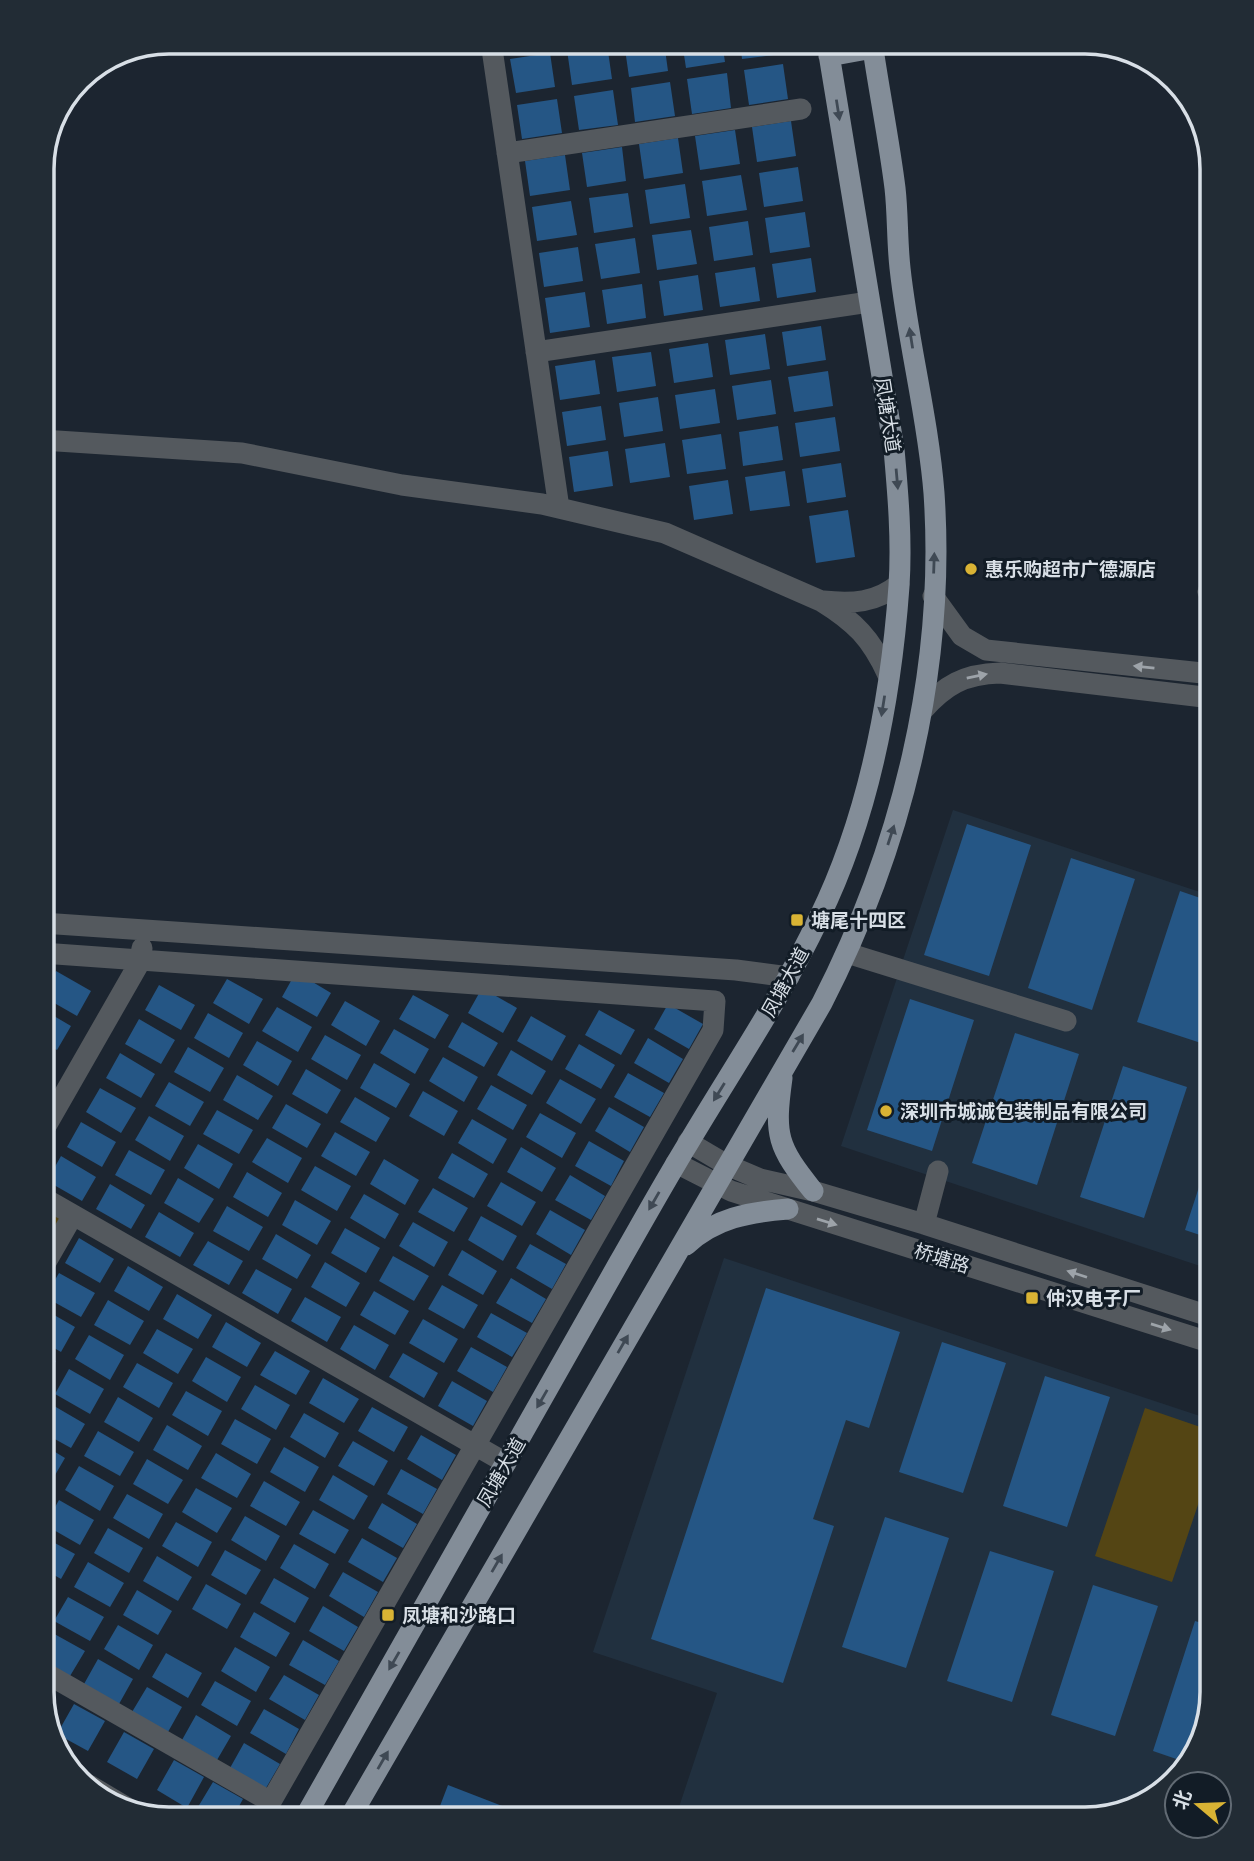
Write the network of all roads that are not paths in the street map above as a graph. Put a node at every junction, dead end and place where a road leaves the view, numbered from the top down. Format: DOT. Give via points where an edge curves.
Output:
graph roads {
  1 [pos="493,54"];
  2 [pos="829,54"];
  3 [pos="874,54"];
  4 [pos="801,109"];
  5 [pos="507,153"];
  6 [pos="869,302"];
  7 [pos="536,352"];
  8 [pos="54,441"];
  9 [pos="559,508"];
  10 [pos="899,584"];
  11 [pos="933,596"];
  12 [pos="821,601"];
  13 [pos="1200,673"];
  14 [pos="888,675"];
  15 [pos="1200,697"];
  16 [pos="922,711"];
  17 [pos="54,924"];
  18 [pos="143,930"];
  19 [pos="848,953"];
  20 [pos="54,954"];
  21 [pos="141,960"];
  22 [pos="789,977"];
  23 [pos="1066,1021"];
  24 [pos="783,1068"];
  25 [pos="54,1112"];
  26 [pos="688,1142"];
  27 [pos="676,1163"];
  28 [pos="727,1165"];
  29 [pos="939,1171"];
  30 [pos="715,1185"];
  31 [pos="813,1191"];
  32 [pos="54,1204"];
  33 [pos="788,1209"];
  34 [pos="73,1215"];
  35 [pos="924,1224"];
  36 [pos="54,1248"];
  37 [pos="674,1255"];
  38 [pos="1200,1313"];
  39 [pos="1200,1339"];
  40 [pos="475,1445"];
  41 [pos="506,1463"];
  42 [pos="54,1678"];
  43 [pos="261,1807"];
  44 [pos="268,1807"];
  45 [pos="311,1807"];
  46 [pos="356,1807"];
  1 -- 5 [label="street"];
  2 -- 6 [label="main road, 凤塘大道, one-way"];
  11 -- 3 [label="main road, 凤塘大道, one-way" via="930,455 900,268 895,189"];
  4 -- 5 [label="street"];
  5 -- 7 [label="street"];
  6 -- 7 [label="street"];
  6 -- 10 [label="main road, 凤塘大道, one-way" via="894,449"];
  7 -- 9 [label="street"];
  8 -- 9 [label="street" via="242,453 402,485"];
  9 -- 12 [label="street" via="665,533"];
  10 -- 12 [label="street" via="881,597 865,601"];
  10 -- 14 [label="main road, 凤塘大道"];
  13 -- 11 [label="street, one-way" via="986,650 962,636"];
  11 -- 16 [label="main road, 凤塘大道"];
  12 -- 14 [label="street" via="870,640"];
  14 -- 22 [label="main road, 凤塘大道, one-way" via="873,758 843,863"];
  16 -- 15 [label="street, one-way" via="938,692 984,673"];
  19 -- 16 [label="main road, 凤塘大道, one-way" via="896,819"];
  17 -- 18 [label="street"];
  18 -- 21 [label="street"];
  18 -- 22 [label="street"];
  19 -- 23 [label="street"];
  24 -- 19 [label="main road, 凤塘大道, one-way"];
  20 -- 21 [label="street"];
  21 -- 25 [label="street"];
  21 -- 40 [label="street" via="715,1001 713,1030"];
  22 -- 26 [label="main road, 凤塘大道, one-way"];
  24 -- 28 [label="main road, 凤塘大道"];
  24 -- 31 [label="main road" via="778,1105 782,1146"];
  26 -- 27 [label="main road, 凤塘大道"];
  26 -- 28 [label="street, 桥塘路"];
  27 -- 30 [label="street, 桥塘路"];
  27 -- 41 [label="main road, 凤塘大道, one-way"];
  28 -- 30 [label="main road, 凤塘大道"];
  28 -- 31 [label="street, 桥塘路" via="760,1179"];
  29 -- 35 [label="street"];
  30 -- 33 [label="street, 桥塘路"];
  30 -- 37 [label="main road, 凤塘大道"];
  31 -- 35 [label="street, 桥塘路"];
  32 -- 34 [label="street"];
  33 -- 37 [label="main road" via="723,1220 701,1231"];
  33 -- 39 [label="street, 桥塘路, one-way"];
  34 -- 36 [label="street"];
  34 -- 40 [label="street"];
  38 -- 35 [label="street, 桥塘路, one-way"];
  46 -- 37 [label="main road, 凤塘大道, one-way"];
  40 -- 41 [label="street"];
  40 -- 44 [label="street"];
  41 -- 45 [label="main road, 凤塘大道, one-way"];
  42 -- 43 [label="street"];
}
